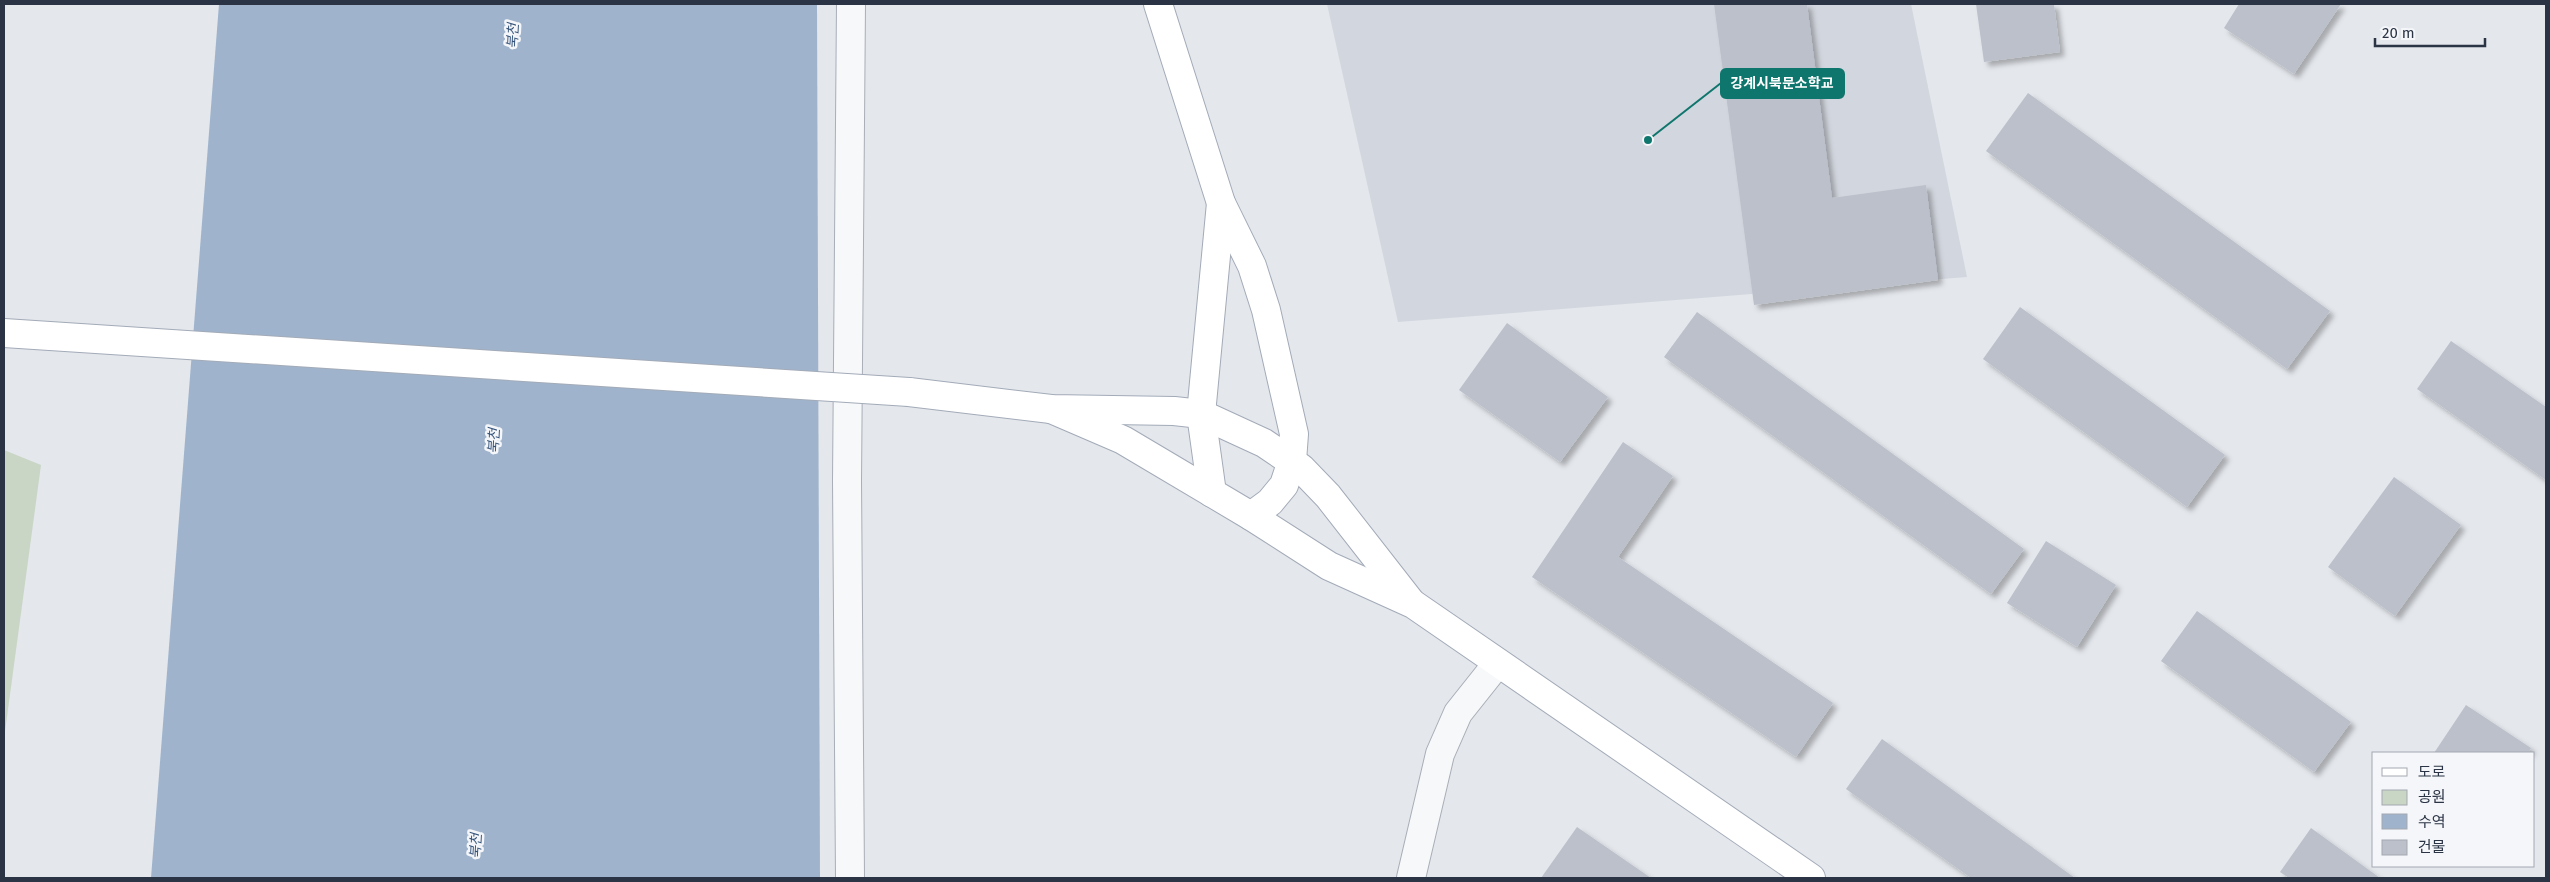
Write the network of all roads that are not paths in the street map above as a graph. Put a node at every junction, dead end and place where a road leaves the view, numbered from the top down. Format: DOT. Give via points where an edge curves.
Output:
graph roads {
  1 [pos="851,4"];
  2 [pos="1158,4"];
  3 [pos="1221,203"];
  4 [pos="4,333"];
  5 [pos="1051,409"];
  6 [pos="1201,414"];
  7 [pos="1292,462"];
  8 [pos="1212,493"];
  9 [pos="1251,516"];
  10 [pos="1413,604"];
  11 [pos="1497,664"];
  12 [pos="850,878"];
  13 [pos="1411,878"];
  14 [pos="1811,878"];
  1 -- 12 [label="street"];
  2 -- 3 [label="main road"];
  3 -- 6 [label="main road"];
  3 -- 7 [label="main road" via="1252,266 1266,310 1294,434"];
  4 -- 5 [label="main road, bridge" via="909,392"];
  5 -- 6 [label="main road"];
  5 -- 8 [label="main road" via="1123,440"];
  6 -- 7 [label="main road" via="1264,443"];
  6 -- 8 [label="main road"];
  7 -- 9 [label="main road" via="1284,485 1270,502"];
  7 -- 10 [label="main road" via="1328,496"];
  8 -- 9 [label="main road"];
  9 -- 10 [label="main road" via="1329,566"];
  10 -- 11 [label="main road"];
  11 -- 13 [label="street" via="1458,714 1440,754"];
  11 -- 14 [label="main road"];
}
